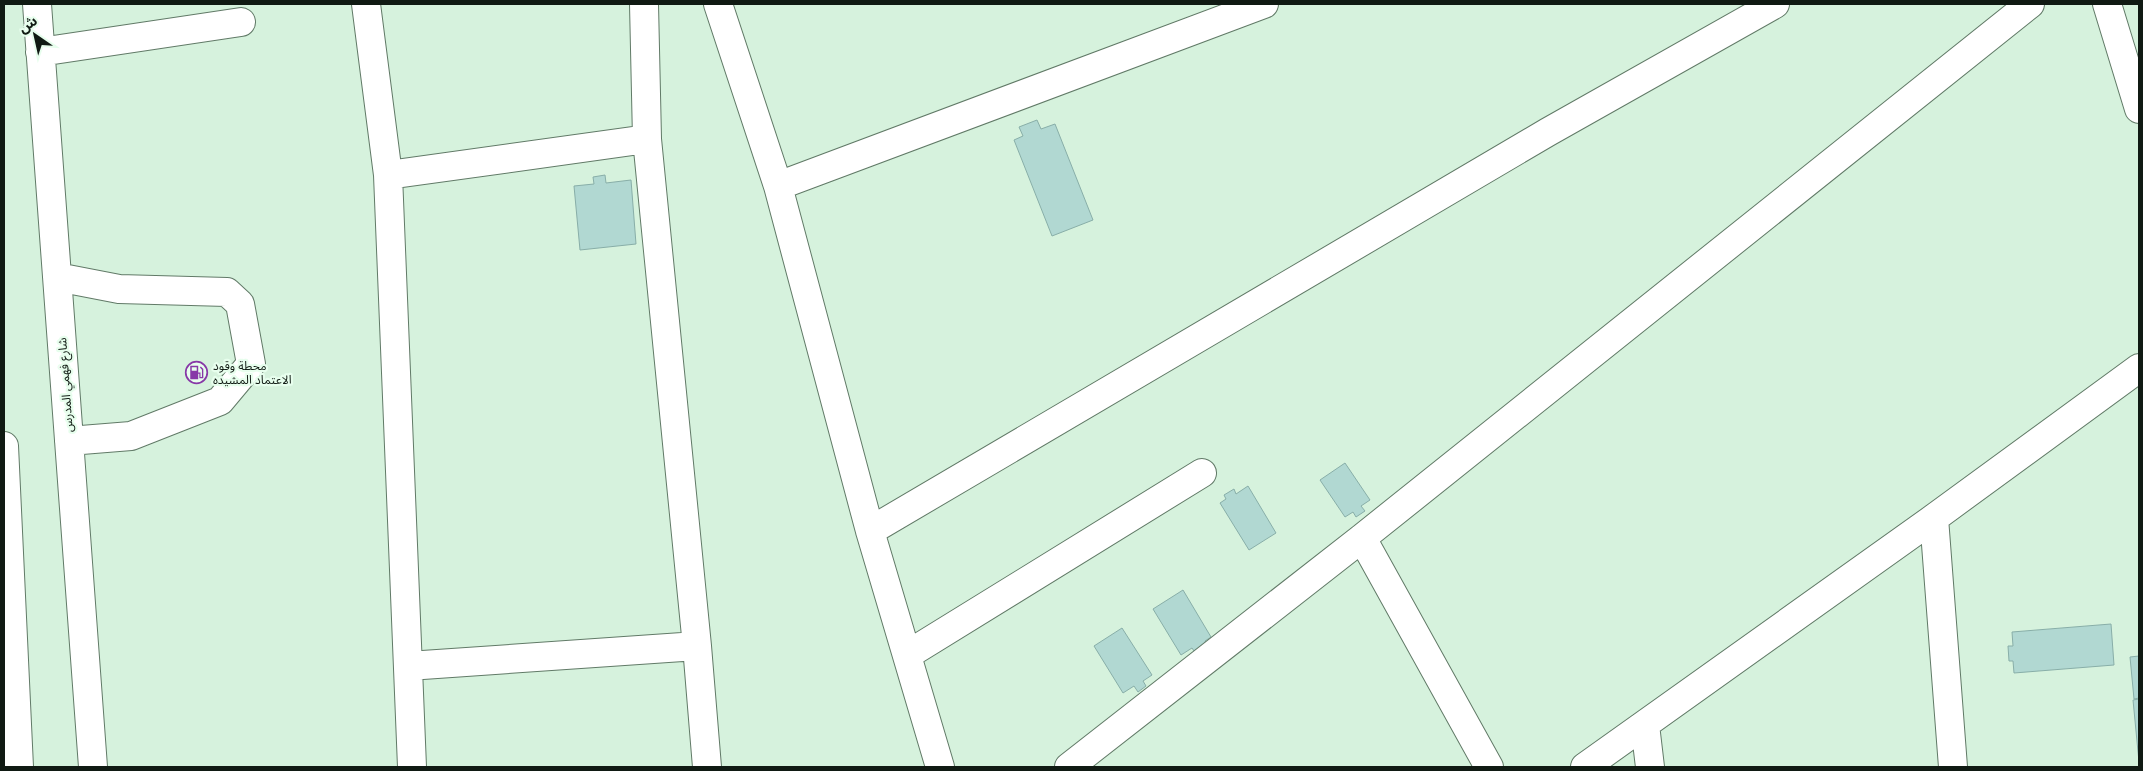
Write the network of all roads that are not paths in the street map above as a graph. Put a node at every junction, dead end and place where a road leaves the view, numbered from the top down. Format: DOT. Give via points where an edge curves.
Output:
graph roads {
  1 [pos="37,4"];
  2 [pos="366,4"];
  3 [pos="644,4"];
  4 [pos="718,4"];
  5 [pos="1264,4"];
  6 [pos="1775,4"];
  7 [pos="2030,4"];
  8 [pos="2108,4"];
  9 [pos="241,22"];
  10 [pos="40,52"];
  11 [pos="2139,109"];
  12 [pos="647,139"];
  13 [pos="388,175"];
  14 [pos="778,186"];
  15 [pos="57,277"];
  16 [pos="2139,368"];
  17 [pos="69,441"];
  18 [pos="4,446"];
  19 [pos="1202,472"];
  20 [pos="1934,518"];
  21 [pos="870,530"];
  22 [pos="1362,538"];
  23 [pos="7,549"];
  24 [pos="697,646"];
  25 [pos="907,655"];
  26 [pos="408,666"];
  27 [pos="1645,725"];
  28 [pos="19,767"];
  29 [pos="92,767"];
  30 [pos="412,767"];
  31 [pos="707,767"];
  32 [pos="940,767"];
  33 [pos="1069,767"];
  34 [pos="1489,767"];
  35 [pos="1584,767"];
  36 [pos="1650,767"];
  37 [pos="1953,767"];
  1 -- 10 [label="street, شارع فهمي المدرس"];
  2 -- 13 [label="street"];
  3 -- 12 [label="street"];
  4 -- 14 [label="street"];
  5 -- 14 [label="street"];
  6 -- 21 [label="street" via="1548,132"];
  7 -- 22 [label="street"];
  8 -- 11 [label="street"];
  9 -- 10 [label="street"];
  10 -- 15 [label="street, شارع فهمي المدرس"];
  12 -- 13 [label="street"];
  12 -- 24 [label="street"];
  13 -- 26 [label="street"];
  14 -- 21 [label="street"];
  15 -- 17 [label="street, شارع فهمي المدرس"];
  15 -- 17 [label="street" via="119,289 227,292 240,304 251,364 220,401 131,436"];
  16 -- 20 [label="street"];
  17 -- 29 [label="street, شارع فهمي المدرس"];
  18 -- 23 [label="street"];
  19 -- 25 [label="street"];
  20 -- 27 [label="street"];
  20 -- 37 [label="street"];
  21 -- 25 [label="street"];
  22 -- 33 [label="street"];
  22 -- 34 [label="street"];
  23 -- 28 [label="street"];
  24 -- 26 [label="street"];
  24 -- 31 [label="street"];
  25 -- 32 [label="street"];
  26 -- 30 [label="street"];
  27 -- 35 [label="street"];
  27 -- 36 [label="street"];
}
